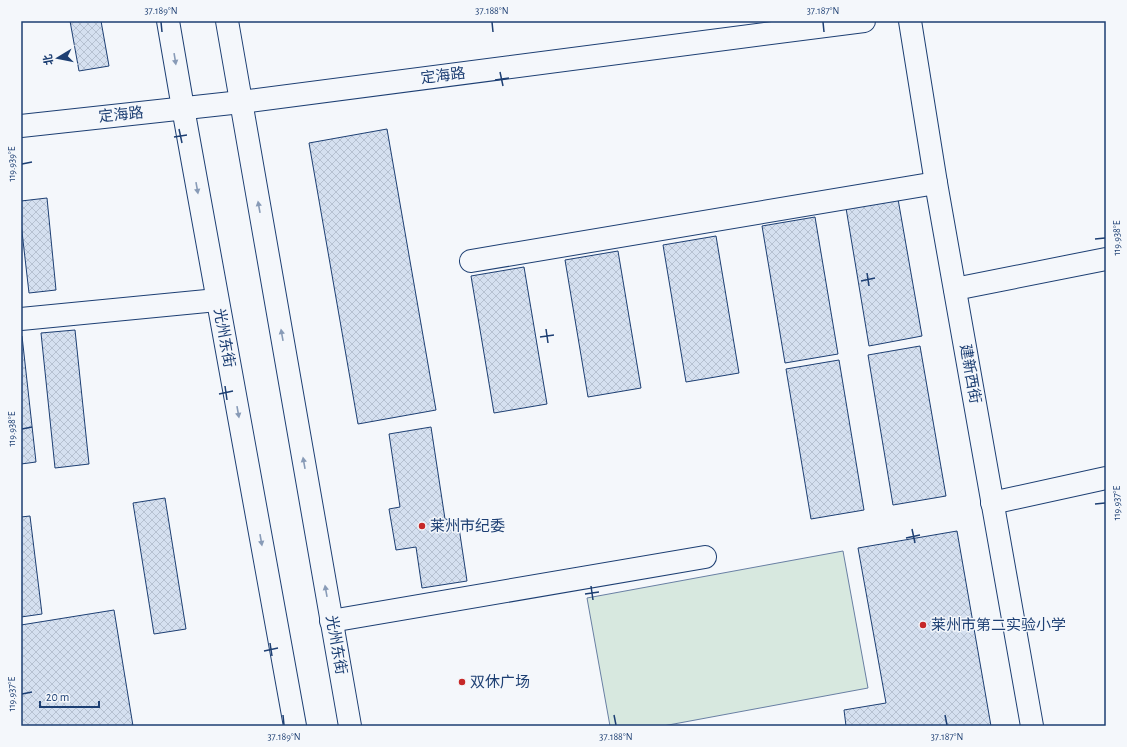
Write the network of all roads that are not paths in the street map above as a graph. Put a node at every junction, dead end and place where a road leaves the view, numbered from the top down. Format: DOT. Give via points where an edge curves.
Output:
graph roads {
  1 [pos="168,21"];
  2 [pos="227,21"];
  3 [pos="864,21"];
  4 [pos="910,21"];
  5 [pos="241,102"];
  6 [pos="183,108"];
  7 [pos="21,126"];
  8 [pos="936,184"];
  9 [pos="1106,258"];
  10 [pos="472,261"];
  11 [pos="955,289"];
  12 [pos="217,300"];
  13 [pos="21,319"];
  14 [pos="1106,478"];
  15 [pos="992,503"];
  16 [pos="705,557"];
  17 [pos="331,621"];
  18 [pos="295,726"];
  19 [pos="350,726"];
  20 [pos="1032,726"];
  1 -- 6 [label="street, 光州东街, one-way"];
  2 -- 5 [label="street, 光州东街"];
  3 -- 5 [label="street, 定海路"];
  4 -- 8 [label="street, 建新西街"];
  5 -- 6 [label="street, 定海路"];
  17 -- 5 [label="street, 光州东街, one-way"];
  6 -- 7 [label="street, 定海路"];
  6 -- 12 [label="street, 光州东街, one-way"];
  8 -- 10 [label="street"];
  8 -- 11 [label="street, 建新西街"];
  9 -- 11 [label="street"];
  11 -- 15 [label="street, 建新西街"];
  12 -- 13 [label="street"];
  12 -- 18 [label="street, 光州东街, one-way"];
  14 -- 15 [label="street"];
  15 -- 20 [label="street, 建新西街"];
  16 -- 17 [label="street"];
  17 -- 19 [label="street, 光州东街"];
}
